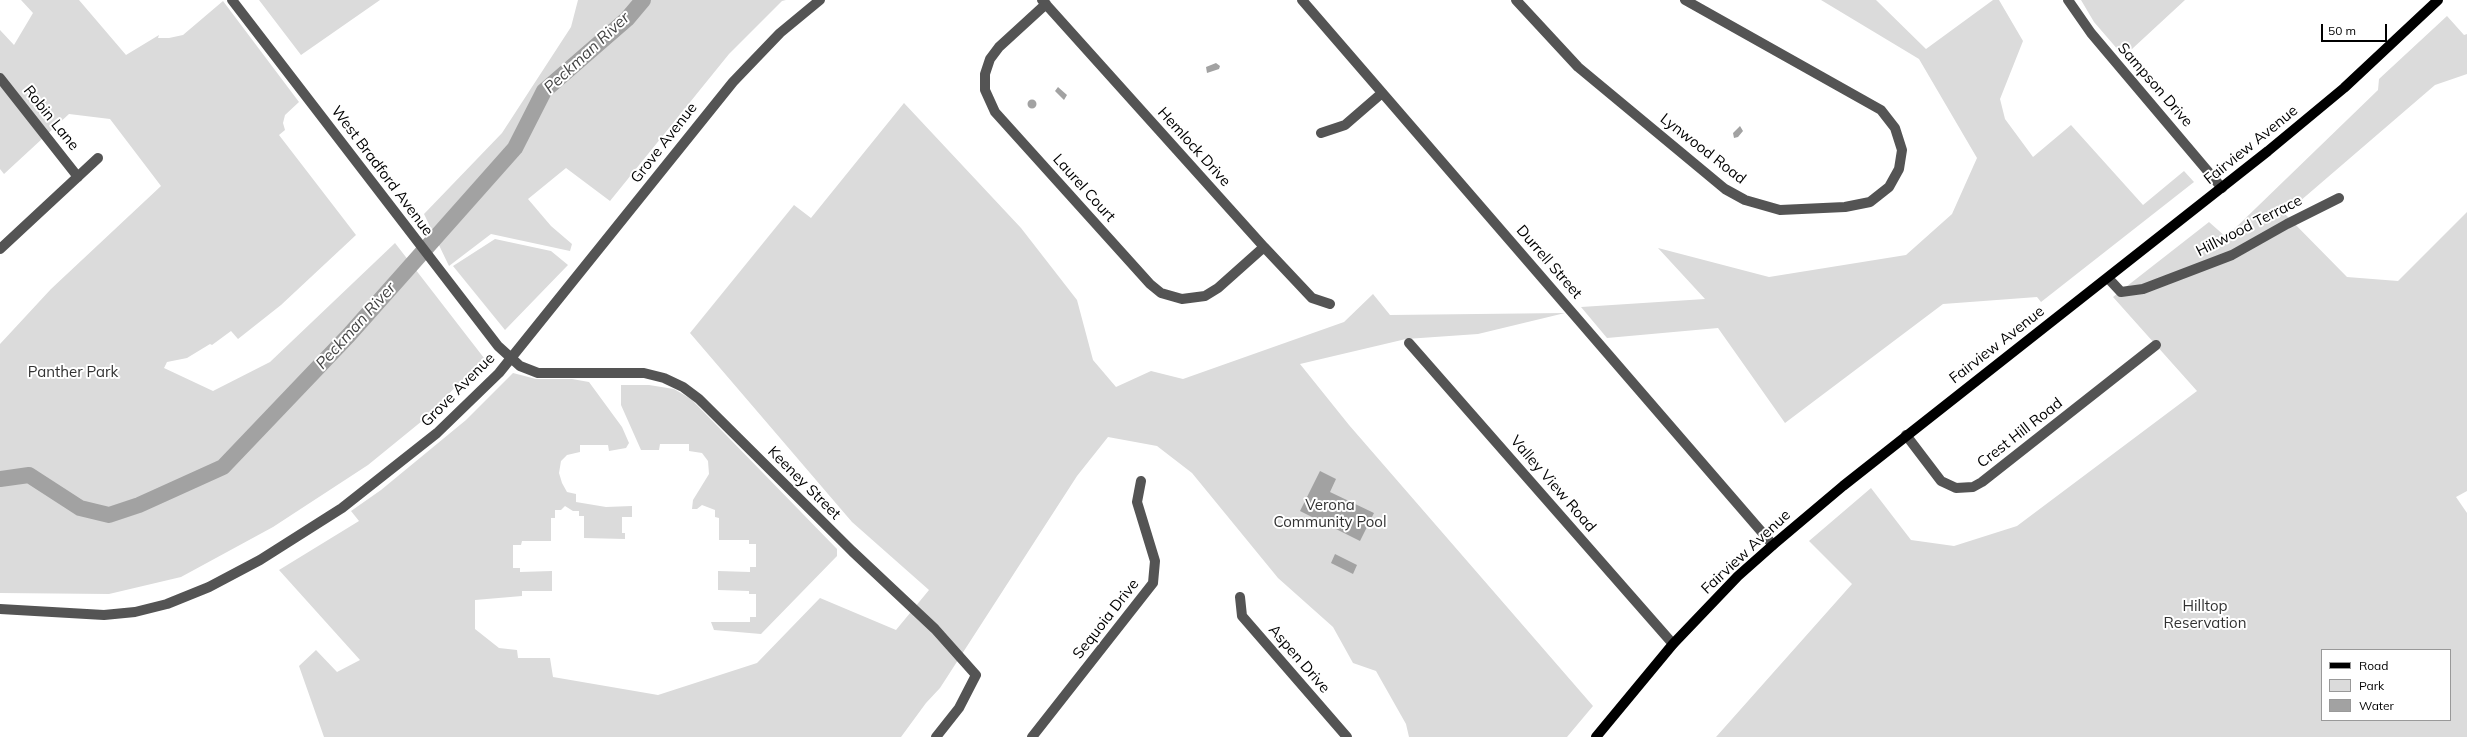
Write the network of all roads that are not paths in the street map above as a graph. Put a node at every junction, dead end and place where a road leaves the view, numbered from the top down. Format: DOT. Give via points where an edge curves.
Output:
graph roads {
  1 [pos="232,0"];
  2 [pos="820,0"];
  3 [pos="1302,0"];
  4 [pos="1516,0"];
  5 [pos="1685,0"];
  6 [pos="2068,0"];
  7 [pos="2438,0"];
  8 [pos="1044,2"];
  9 [pos="807,4"];
  10 [pos="0,78"];
  11 [pos="1382,92"];
  12 [pos="1321,133"];
  13 [pos="98,158"];
  14 [pos="78,177"];
  15 [pos="2222,188"];
  16 [pos="2339,198"];
  17 [pos="1264,247"];
  18 [pos="0,249"];
  19 [pos="2108,278"];
  20 [pos="1330,304"];
  21 [pos="1409,343"];
  22 [pos="2156,345"];
  23 [pos="511,358"];
  24 [pos="1906,435"];
  25 [pos="1140,481"];
  26 [pos="1773,545"];
  27 [pos="1240,597"];
  28 [pos="0,608"];
  29 [pos="1673,644"];
  30 [pos="936,737"];
  31 [pos="1032,737"];
  32 [pos="1347,737"];
  33 [pos="1596,737"];
  1 -- 23 [label="street, West Bradford Avenue" via="498,346"];
  2 -- 9 [label="street, Grove Avenue"];
  3 -- 11 [label="street, Durrell Street"];
  4 -- 5 [label="street, Lynwood Road" via="1578,68 1725,189 1745,200 1780,210 1845,207 1870,202 1889,187 1899,170 1902,150 1895,128 1881,110"];
  6 -- 15 [label="street, Sampson Drive" via="2091,33"];
  7 -- 15 [label="main road, Fairview Avenue" via="2344,88"];
  8 -- 17 [label="street, Hemlock Drive"];
  8 -- 17 [label="street, Laurel Court" via="990,59 985,74 985,90 995,112 1150,284 1162,293 1182,299 1205,296 1218,288"];
  9 -- 23 [label="street, Grove Avenue" via="733,82"];
  10 -- 14 [label="street, Robin Lane"];
  11 -- 12 [label="street" via="1345,125"];
  11 -- 26 [label="street, Durrell Street"];
  13 -- 14 [label="street, Robin Lane"];
  14 -- 18 [label="street, Robin Lane"];
  15 -- 19 [label="main road, Fairview Avenue"];
  16 -- 19 [label="street, Hillwood Terrace" via="2232,255 2143,289 2121,292"];
  17 -- 20 [label="street, Hemlock Drive" via="1312,298"];
  19 -- 24 [label="main road, Fairview Avenue"];
  21 -- 29 [label="street, Valley View Road"];
  22 -- 24 [label="street, Crest Hill Road" via="1973,487 1956,488 1942,481"];
  23 -- 28 [label="street, Grove Avenue" via="454,417 394,468 308,530 209,587 167,604 104,616"];
  23 -- 30 [label="street, Keeney Street" via="526,369 544,374 654,375 674,382 698,399 935,629 976,675 959,708"];
  24 -- 26 [label="main road, Fairview Avenue"];
  25 -- 31 [label="street, Sequoia Drive" via="1137,502 1155,561 1153,583"];
  26 -- 29 [label="main road, Fairview Avenue" via="1738,576"];
  27 -- 32 [label="street, Aspen Drive" via="1242,616"];
  29 -- 33 [label="main road, Fairview Avenue"];
}
